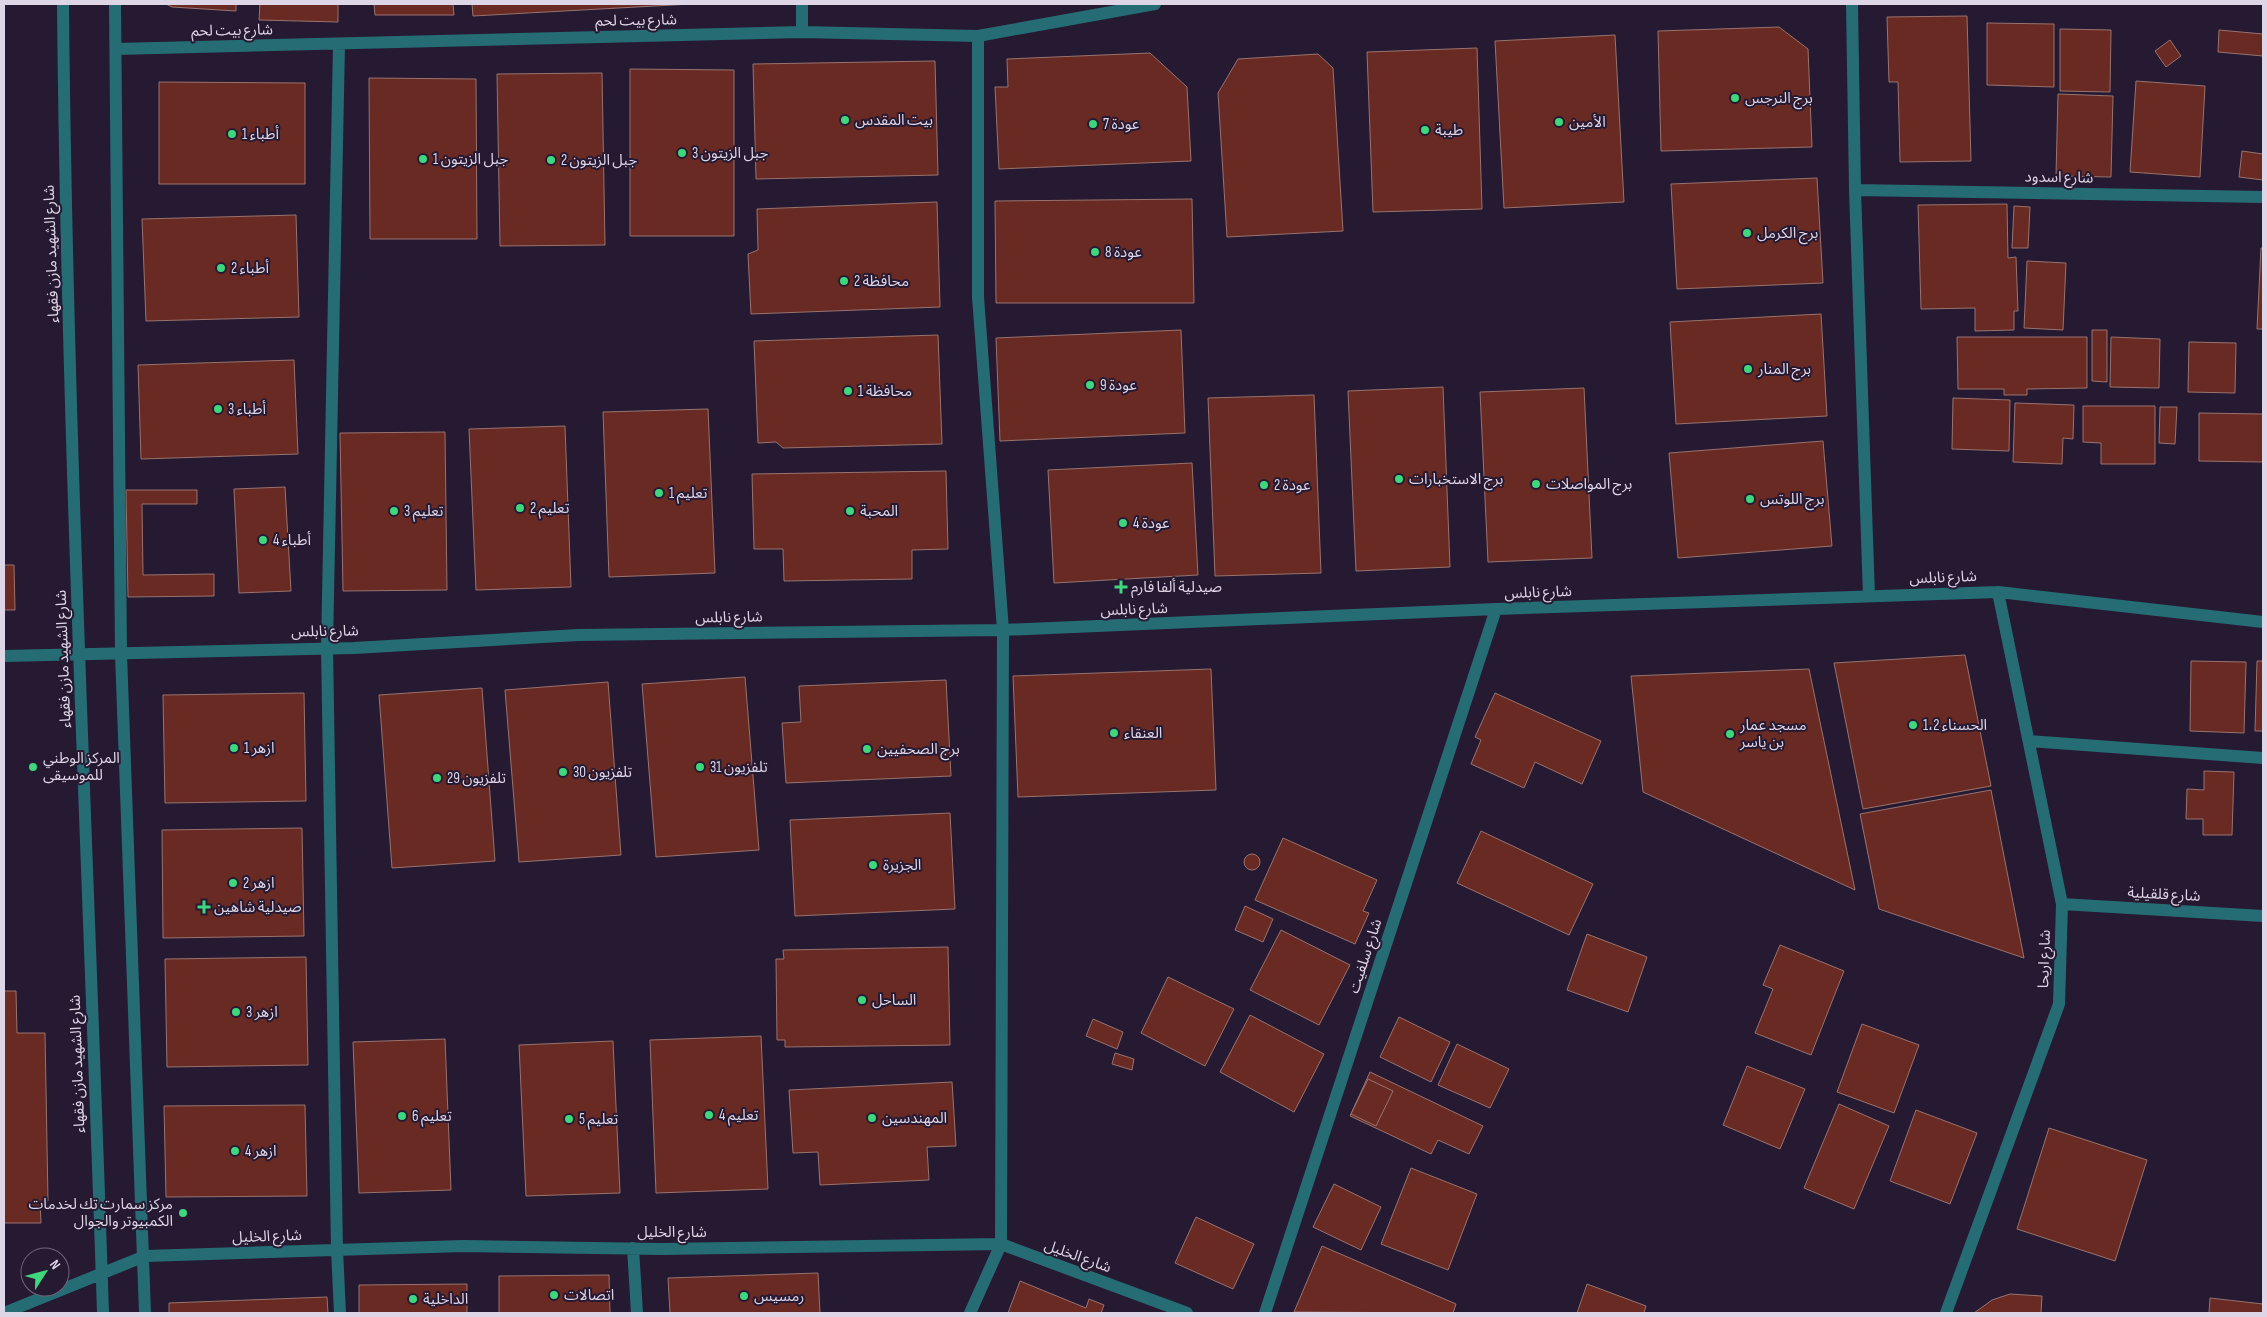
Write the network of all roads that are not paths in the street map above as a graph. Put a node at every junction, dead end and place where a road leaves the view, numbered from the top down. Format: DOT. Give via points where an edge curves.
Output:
graph roads {
  1 [pos="63,4"];
  2 [pos="115,4"];
  3 [pos="802,4"];
  4 [pos="1155,4"];
  5 [pos="1852,4"];
  6 [pos="802,32"];
  7 [pos="978,36"];
  8 [pos="339,44"];
  9 [pos="116,50"];
  10 [pos="1855,190"];
  11 [pos="2263,197"];
  12 [pos="1998,592"];
  13 [pos="1869,596"];
  14 [pos="1496,610"];
  15 [pos="2263,622"];
  16 [pos="1003,630"];
  17 [pos="327,647"];
  18 [pos="121,654"];
  19 [pos="79,655"];
  20 [pos="4,656"];
  21 [pos="2030,741"];
  22 [pos="2263,758"];
  23 [pos="2062,904"];
  24 [pos="2263,916"];
  25 [pos="1000,1244"];
  26 [pos="633,1248"];
  27 [pos="336,1250"];
  28 [pos="145,1256"];
  29 [pos="101,1276"];
  30 [pos="4,1313"];
  31 [pos="103,1313"];
  32 [pos="145,1313"];
  33 [pos="340,1313"];
  34 [pos="638,1313"];
  35 [pos="970,1313"];
  36 [pos="1187,1313"];
  37 [pos="1264,1313"];
  38 [pos="1946,1313"];
  1 -- 19 [label="street, شارع الشهيد مازن فقهاء"];
  2 -- 9 [label="street"];
  3 -- 6 [label="street"];
  4 -- 7 [label="street, شارع بيت لحم"];
  5 -- 10 [label="street"];
  6 -- 7 [label="street, شارع بيت لحم"];
  6 -- 8 [label="street, شارع بيت لحم"];
  7 -- 16 [label="street" via="978,297"];
  8 -- 9 [label="street, شارع بيت لحم"];
  8 -- 17 [label="street"];
  9 -- 18 [label="street"];
  10 -- 11 [label="street, شارع اسدود"];
  10 -- 13 [label="street"];
  12 -- 13 [label="street, شارع نابلس"];
  12 -- 15 [label="street, شارع نابلس"];
  12 -- 21 [label="street, شارع اريحا"];
  13 -- 14 [label="street, شارع نابلس"];
  14 -- 16 [label="street, شارع نابلس"];
  14 -- 37 [label="street, شارع سلفيت"];
  16 -- 17 [label="street, شارع نابلس" via="578,635"];
  16 -- 25 [label="street"];
  17 -- 18 [label="street, شارع نابلس"];
  17 -- 27 [label="street"];
  18 -- 19 [label="street, شارع نابلس"];
  18 -- 28 [label="street"];
  19 -- 20 [label="street, شارع نابلس"];
  19 -- 29 [label="street, شارع الشهيد مازن فقهاء"];
  21 -- 22 [label="street"];
  21 -- 23 [label="street, شارع اريحا"];
  23 -- 24 [label="street, شارع قلقيلية"];
  23 -- 38 [label="street, شارع اريحا" via="2059,1004"];
  25 -- 26 [label="street, شارع الخليل"];
  25 -- 35 [label="street"];
  25 -- 36 [label="street, شارع الخليل"];
  26 -- 27 [label="street, شارع الخليل" via="464,1246"];
  26 -- 34 [label="street"];
  27 -- 28 [label="street, شارع الخليل"];
  27 -- 33 [label="street"];
  28 -- 29 [label="street"];
  28 -- 32 [label="street"];
  29 -- 30 [label="street"];
  29 -- 31 [label="street, شارع الشهيد مازن فقهاء"];
}
